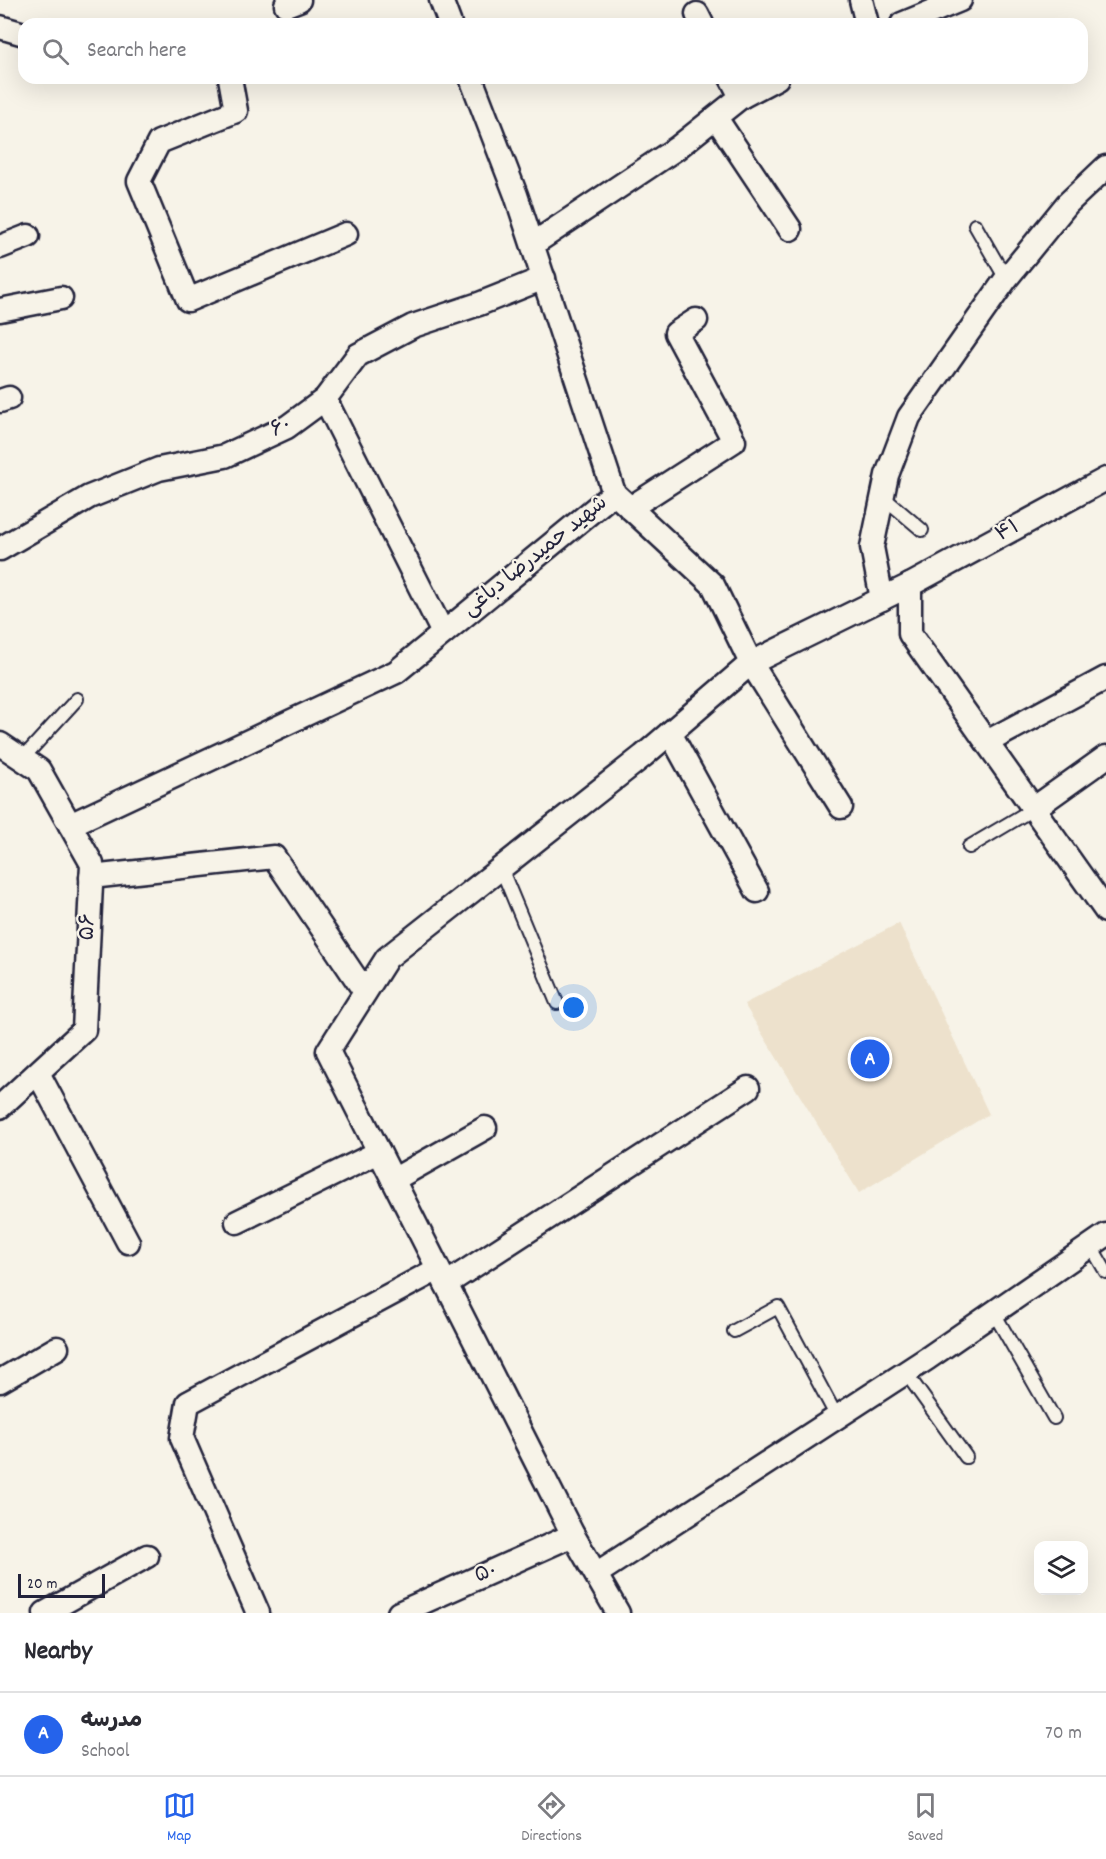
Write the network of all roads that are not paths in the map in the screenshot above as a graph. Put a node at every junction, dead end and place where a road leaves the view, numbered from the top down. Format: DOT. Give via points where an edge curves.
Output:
graph roads {
  1 [pos="441,0"];
  2 [pos="861,0"];
  3 [pos="960,0"];
  4 [pos="448,18"];
  5 [pos="866,18"];
  6 [pos="917,18"];
  7 [pos="0,27"];
  8 [pos="18,32"];
  9 [pos="231,84"];
  10 [pos="473,84"];
  11 [pos="752,84"];
  12 [pos="736,88"];
  13 [pos="716,118"];
  14 [pos="1106,167"];
  15 [pos="975,225"];
  16 [pos="790,229"];
  17 [pos="346,234"];
  18 [pos="28,236"];
  19 [pos="533,244"];
  20 [pos="0,247"];
  21 [pos="544,278"];
  22 [pos="1006,279"];
  23 [pos="61,298"];
  24 [pos="0,310"];
  25 [pos="696,320"];
  26 [pos="325,399"];
  27 [pos="1106,479"];
  28 [pos="882,496"];
  29 [pos="622,500"];
  30 [pos="922,530"];
  31 [pos="0,549"];
  32 [pos="910,585"];
  33 [pos="882,599"];
  34 [pos="443,633"];
  35 [pos="750,663"];
  36 [pos="1106,678"];
  37 [pos="77,699"];
  38 [pos="669,733"];
  39 [pos="987,742"];
  40 [pos="0,744"];
  41 [pos="1106,757"];
  42 [pos="22,759"];
  43 [pos="841,807"];
  44 [pos="1033,809"];
  45 [pos="70,825"];
  46 [pos="969,847"];
  47 [pos="501,868"];
  48 [pos="91,877"];
  49 [pos="758,891"];
  50 [pos="1106,911"];
  51 [pos="365,992"];
  52 [pos="557,1003"];
  53 [pos="38,1073"];
  54 [pos="748,1088"];
  55 [pos="0,1107"];
  56 [pos="485,1128"];
  57 [pos="379,1152"];
  58 [pos="393,1180"];
  59 [pos="237,1222"];
  60 [pos="1098,1240"];
  61 [pos="128,1242"];
  62 [pos="1106,1272"];
  63 [pos="442,1277"];
  64 [pos="994,1313"];
  65 [pos="734,1331"];
  66 [pos="57,1348"];
  67 [pos="906,1372"];
  68 [pos="0,1381"];
  69 [pos="837,1417"];
  70 [pos="1054,1418"];
  71 [pos="966,1457"];
  72 [pos="573,1535"];
  73 [pos="147,1556"];
  74 [pos="596,1574"];
  75 [pos="45,1613"];
  76 [pos="258,1613"];
  77 [pos="399,1613"];
  78 [pos="618,1613"];
  1 -- 4 [label="street"];
  2 -- 5 [label="street"];
  3 -- 6 [label="street"];
  7 -- 8 [label="street"];
  9 -- 17 [label="street" via="236,111 159,142 139,182 188,300"];
  10 -- 19 [label="street, شهید حمیدرضا دباغی"];
  11 -- 12 [label="street"];
  12 -- 13 [label="street"];
  13 -- 16 [label="street"];
  13 -- 19 [label="street" via="607,197"];
  14 -- 22 [label="street" via="1067,204"];
  15 -- 22 [label="lane"];
  18 -- 20 [label="street"];
  19 -- 21 [label="street, شهید حمیدرضا دباغی"];
  21 -- 26 [label="street, ۶۰" via="413,326 358,355"];
  21 -- 29 [label="street, شهید حمیدرضا دباغی"];
  22 -- 28 [label="street" via="909,417"];
  23 -- 24 [label="street"];
  25 -- 29 [label="street" via="676,333 734,441"];
  26 -- 31 [label="street, ۶۰" via="287,427 225,456 159,469 88,497"];
  26 -- 34 [label="street"];
  27 -- 32 [label="street, ۴۱"];
  28 -- 30 [label="lane"];
  28 -- 33 [label="street" via="872,547"];
  29 -- 34 [label="street, شهید حمیدرضا دباغی"];
  29 -- 35 [label="street" via="713,585"];
  32 -- 33 [label="street, ۴۱"];
  32 -- 39 [label="street" via="910,634"];
  33 -- 35 [label="street, ۴۱"];
  34 -- 45 [label="street, شهید حمیدرضا دباغی" via="396,672"];
  35 -- 38 [label="street, ۴۱"];
  35 -- 43 [label="street"];
  36 -- 39 [label="street"];
  37 -- 42 [label="lane"];
  38 -- 47 [label="street, ۴۱"];
  38 -- 49 [label="street"];
  39 -- 44 [label="street"];
  40 -- 42 [label="street, ۵۶"];
  41 -- 44 [label="street"];
  42 -- 45 [label="street, ۵۶" via="39,770"];
  44 -- 46 [label="lane"];
  44 -- 50 [label="street"];
  45 -- 48 [label="street, ۵۶" via="92,864"];
  47 -- 51 [label="street, ۴۱" via="387,958"];
  47 -- 52 [label="lane"];
  48 -- 51 [label="street" via="274,857"];
  48 -- 53 [label="street, ۵۶" via="84,1030"];
  51 -- 57 [label="street, ۴۱" via="328,1051"];
  53 -- 55 [label="street, ۵۶"];
  53 -- 61 [label="street"];
  54 -- 63 [label="street"];
  56 -- 58 [label="street"];
  57 -- 58 [label="street"];
  57 -- 59 [label="street"];
  58 -- 63 [label="street"];
  60 -- 62 [label="lane"];
  60 -- 64 [label="street"];
  63 -- 72 [label="street"];
  63 -- 76 [label="street" via="188,1403 182,1438"];
  64 -- 67 [label="street"];
  64 -- 70 [label="lane"];
  65 -- 69 [label="lane" via="778,1307"];
  66 -- 68 [label="street"];
  67 -- 69 [label="street"];
  67 -- 71 [label="lane"];
  69 -- 74 [label="street"];
  72 -- 74 [label="street"];
  72 -- 77 [label="street, ۵۰"];
  73 -- 75 [label="street"];
  74 -- 78 [label="street"];
}
